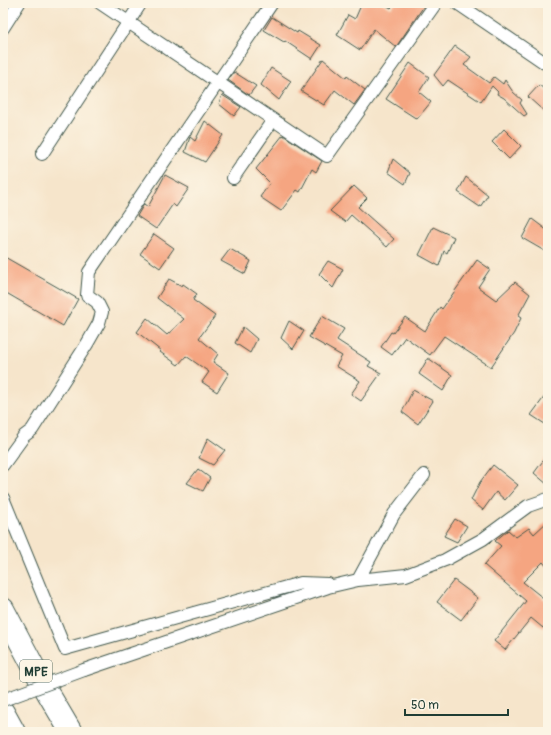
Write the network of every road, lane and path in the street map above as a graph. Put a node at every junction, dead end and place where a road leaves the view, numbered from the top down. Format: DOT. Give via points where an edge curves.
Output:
graph roads {
  1 [pos="19,3"];
  2 [pos="100,3"];
  3 [pos="141,3"];
  4 [pos="272,3"];
  5 [pos="436,3"];
  6 [pos="457,3"];
  7 [pos="129,22"];
  8 [pos="3,28"];
  9 [pos="548,65"];
  10 [pos="218,82"];
  11 [pos="273,120"];
  12 [pos="42,154"];
  13 [pos="233,178"];
  14 [pos="3,465"];
  15 [pos="424,475"];
  16 [pos="3,498"];
  17 [pos="548,499"];
  18 [pos="358,580"];
  19 [pos="338,584"];
  20 [pos="3,609"];
  21 [pos="3,700"];
  22 [pos="3,712"];
  23 [pos="14,732"];
  24 [pos="71,732"];
  1 -- 8 [label="street"];
  2 -- 7 [label="street"];
  3 -- 7 [label="street"];
  4 -- 10 [label="street"];
  5 -- 11 [label="street" via="327,156"];
  6 -- 9 [label="street"];
  7 -- 10 [label="street"];
  7 -- 12 [label="street"];
  10 -- 11 [label="street"];
  10 -- 14 [label="street" via="89,272 87,295 97,302 102,312 99,323 32,430 24,436"];
  11 -- 13 [label="street"];
  15 -- 18 [label="street" via="394,514"];
  16 -- 19 [label="street" via="65,649 301,582"];
  17 -- 18 [label="street" via="528,506 483,539 445,560 406,575"];
  18 -- 19 [label="street"];
  19 -- 21 [label="street, bridge"];
  20 -- 24 [label="highway, MPE"];
  22 -- 23 [label="highway"];
}
